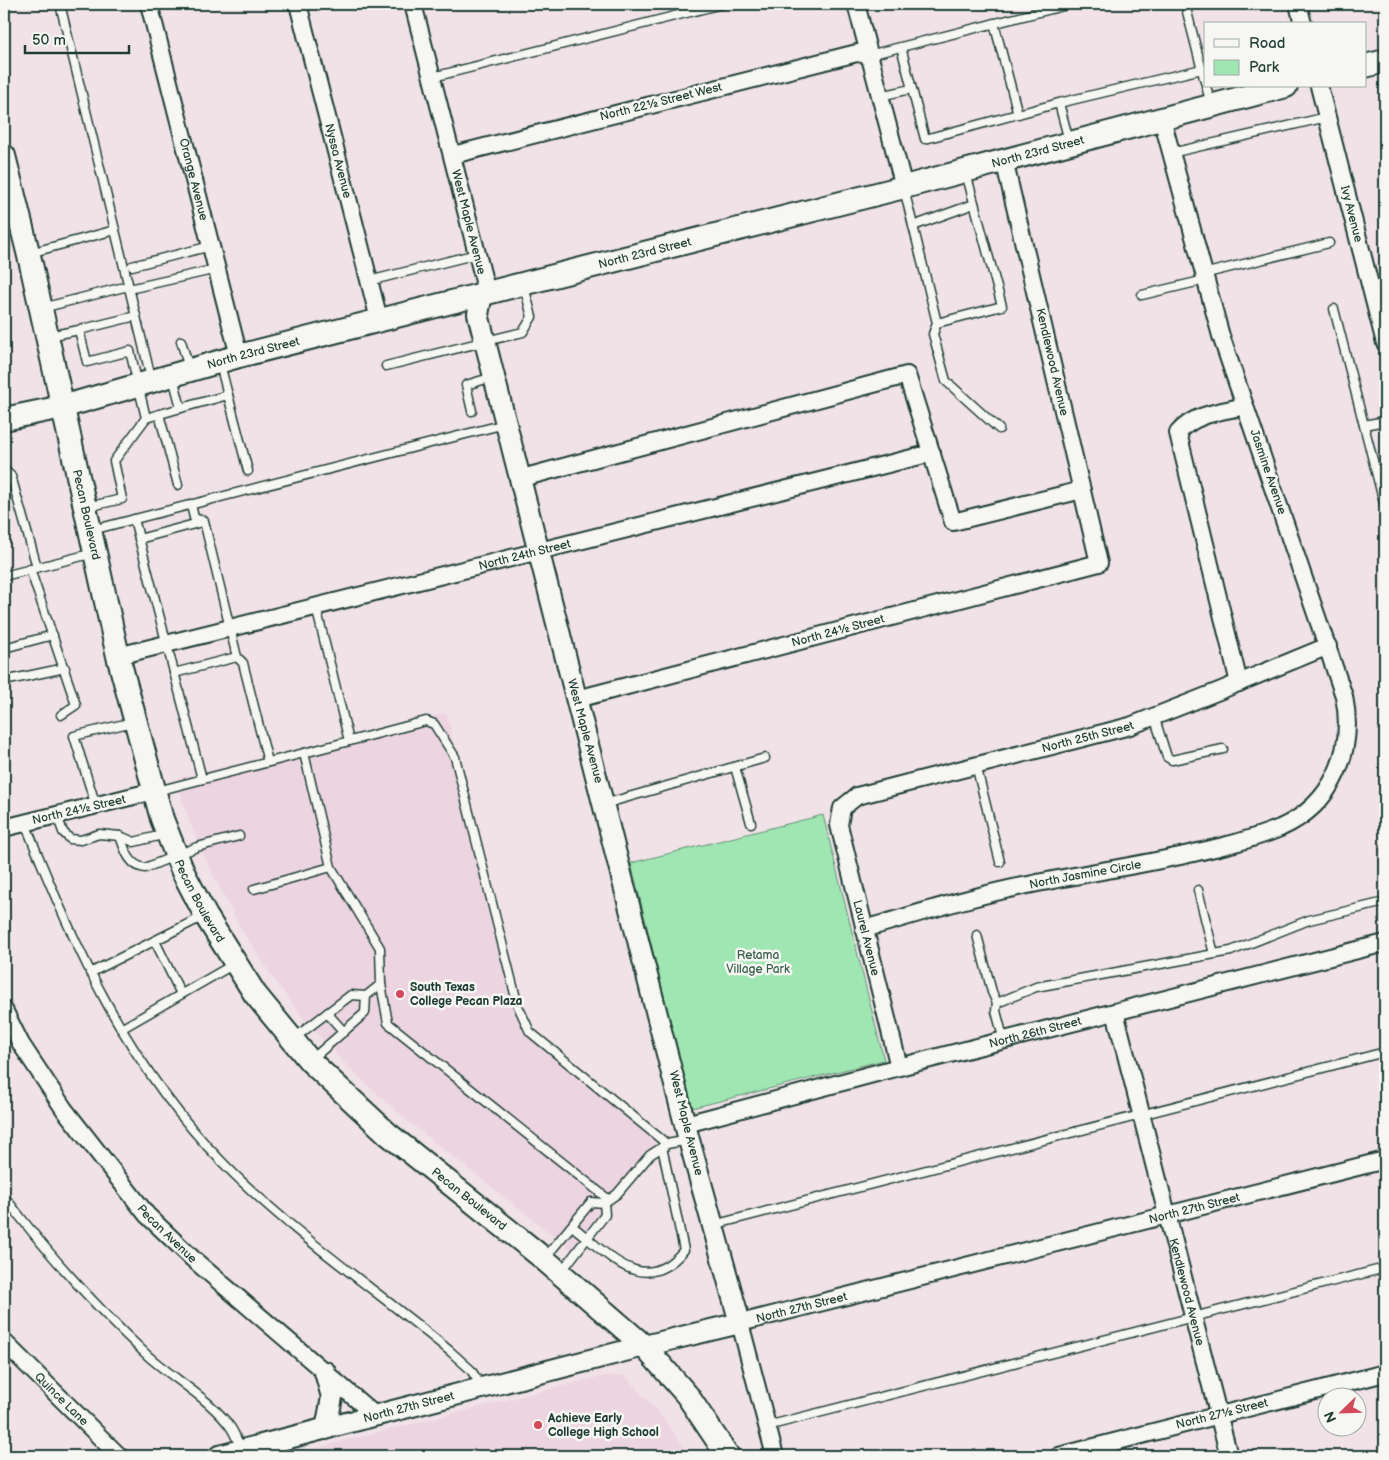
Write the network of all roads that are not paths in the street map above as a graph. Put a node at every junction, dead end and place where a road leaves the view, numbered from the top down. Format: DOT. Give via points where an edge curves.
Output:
graph roads {
  1 [pos="60,4"];
  2 [pos="149,4"];
  3 [pos="298,4"];
  4 [pos="413,4"];
  5 [pos="722,4"];
  6 [pos="856,4"];
  7 [pos="1071,4"];
  8 [pos="1185,4"];
  9 [pos="1298,4"];
  10 [pos="1302,22"];
  11 [pos="994,23"];
  12 [pos="901,47"];
  13 [pos="870,55"];
  14 [pos="1385,61"];
  15 [pos="1366,66"];
  16 [pos="1202,69"];
  17 [pos="433,77"];
  18 [pos="1204,78"];
  19 [pos="1271,88"];
  20 [pos="1320,88"];
  21 [pos="911,89"];
  22 [pos="880,96"];
  23 [pos="1209,96"];
  24 [pos="1059,103"];
  25 [pos="1018,114"];
  26 [pos="1327,117"];
  27 [pos="1162,119"];
  28 [pos="1070,143"];
  29 [pos="1170,153"];
  30 [pos="453,154"];
  31 [pos="4,156"];
  32 [pos="1004,160"];
  33 [pos="965,171"];
  34 [pos="904,188"];
  35 [pos="974,204"];
  36 [pos="913,226"];
  37 [pos="115,230"];
  38 [pos="1329,243"];
  39 [pos="211,246"];
  40 [pos="28,253"];
  41 [pos="477,254"];
  42 [pos="132,266"];
  43 [pos="217,269"];
  44 [pos="1204,277"];
  45 [pos="369,280"];
  46 [pos="524,284"];
  47 [pos="129,288"];
  48 [pos="482,295"];
  49 [pos="1142,295"];
  50 [pos="1380,296"];
  51 [pos="40,308"];
  52 [pos="1334,309"];
  53 [pos="136,316"];
  54 [pos="379,319"];
  55 [pos="937,323"];
  56 [pos="79,330"];
  57 [pos="47,337"];
  58 [pos="181,341"];
  59 [pos="486,342"];
  60 [pos="1385,343"];
  61 [pos="143,348"];
  62 [pos="130,351"];
  63 [pos="229,359"];
  64 [pos="386,366"];
  65 [pos="495,377"];
  66 [pos="163,378"];
  67 [pos="228,395"];
  68 [pos="1245,406"];
  69 [pos="62,407"];
  70 [pos="181,408"];
  71 [pos="472,411"];
  72 [pos="159,414"];
  73 [pos="146,418"];
  74 [pos="4,419"];
  75 [pos="1385,421"];
  76 [pos="507,424"];
  77 [pos="1364,425"];
  78 [pos="999,430"];
  79 [pos="932,453"];
  80 [pos="4,469"];
  81 [pos="248,471"];
  82 [pos="522,478"];
  83 [pos="178,485"];
  84 [pos="1082,490"];
  85 [pos="191,504"];
  86 [pos="85,507"];
  87 [pos="1385,507"];
  88 [pos="134,519"];
  89 [pos="204,521"];
  90 [pos="90,530"];
  91 [pos="139,539"];
  92 [pos="540,550"];
  93 [pos="95,552"];
  94 [pos="1099,563"];
  95 [pos="33,568"];
  96 [pos="4,573"];
  97 [pos="316,606"];
  98 [pos="230,628"];
  99 [pos="53,635"];
  100 [pos="166,644"];
  101 [pos="1328,646"];
  102 [pos="4,648"];
  103 [pos="118,656"];
  104 [pos="237,658"];
  105 [pos="65,668"];
  106 [pos="174,674"];
  107 [pos="4,681"];
  108 [pos="1239,683"];
  109 [pos="577,699"];
  110 [pos="61,715"];
  111 [pos="1154,716"];
  112 [pos="135,721"];
  113 [pos="349,741"];
  114 [pos="1223,749"];
  115 [pos="304,753"];
  116 [pos="765,758"];
  117 [pos="268,762"];
  118 [pos="976,765"];
  119 [pos="735,766"];
  120 [pos="202,779"];
  121 [pos="154,792"];
  122 [pos="604,804"];
  123 [pos="96,806"];
  124 [pos="842,808"];
  125 [pos="1302,813"];
  126 [pos="57,815"];
  127 [pos="25,822"];
  128 [pos="751,823"];
  129 [pos="4,828"];
  130 [pos="168,834"];
  131 [pos="120,836"];
  132 [pos="239,836"];
  133 [pos="176,856"];
  134 [pos="1000,862"];
  135 [pos="331,867"];
  136 [pos="254,889"];
  137 [pos="1198,890"];
  138 [pos="1385,902"];
  139 [pos="206,916"];
  140 [pos="864,929"];
  141 [pos="977,935"];
  142 [pos="155,941"];
  143 [pos="1385,943"];
  144 [pos="1214,954"];
  145 [pos="235,964"];
  146 [pos="90,973"];
  147 [pos="381,984"];
  148 [pos="181,994"];
  149 [pos="366,996"];
  150 [pos="997,1003"];
  151 [pos="4,1010"];
  152 [pos="1115,1012"];
  153 [pos="327,1013"];
  154 [pos="121,1029"];
  155 [pos="344,1032"];
  156 [pos="291,1040"];
  157 [pos="1004,1040"];
  158 [pos="1385,1052"];
  159 [pos="310,1061"];
  160 [pos="899,1067"];
  161 [pos="1141,1115"];
  162 [pos="688,1132"];
  163 [pos="664,1145"];
  164 [pos="1385,1160"];
  165 [pos="4,1196"];
  166 [pos="606,1201"];
  167 [pos="1167,1216"];
  168 [pos="713,1224"];
  169 [pos="572,1226"];
  170 [pos="588,1238"];
  171 [pos="552,1266"];
  172 [pos="1385,1268"];
  173 [pos="1193,1317"];
  174 [pos="740,1323"];
  175 [pos="4,1342"];
  176 [pos="644,1346"];
  177 [pos="325,1372"];
  178 [pos="1385,1373"];
  179 [pos="482,1387"];
  180 [pos="1219,1415"];
  181 [pos="376,1416"];
  182 [pos="767,1426"];
  183 [pos="326,1429"];
  184 [pos="242,1450"];
  185 [pos="119,1456"];
  186 [pos="218,1456"];
  187 [pos="728,1456"];
  188 [pos="775,1456"];
  189 [pos="1059,1456"];
  190 [pos="1229,1456"];
  1 -- 37 [label="lane"];
  2 -- 39 [label="street, Orange Avenue"];
  3 -- 45 [label="street, Nyssa Avenue"];
  4 -- 17 [label="street, West Maple Avenue"];
  5 -- 17 [label="lane"];
  6 -- 13 [label="street"];
  7 -- 11 [label="lane"];
  8 -- 16 [label="lane"];
  9 -- 10 [label="street"];
  11 -- 12 [label="lane"];
  11 -- 25 [label="lane"];
  12 -- 13 [label="lane"];
  12 -- 21 [label="lane"];
  13 -- 22 [label="street"];
  13 -- 30 [label="street, North 22½ Street West" via="857,53"];
  14 -- 15 [label="main road"];
  16 -- 18 [label="lane"];
  16 -- 24 [label="lane"];
  17 -- 30 [label="street, West Maple Avenue"];
  19 -- 23 [label="main road, North 23rd Street"];
  20 -- 26 [label="street, Ivy Avenue"];
  21 -- 22 [label="lane"];
  21 -- 25 [label="lane" via="925,139"];
  22 -- 34 [label="street"];
  23 -- 27 [label="main road, North 23rd Street"];
  24 -- 25 [label="lane"];
  24 -- 28 [label="lane"];
  26 -- 29 [label="lane"];
  26 -- 50 [label="street, Ivy Avenue"];
  27 -- 28 [label="main road, North 23rd Street"];
  27 -- 29 [label="street, Jasmine Avenue"];
  28 -- 32 [label="main road, North 23rd Street"];
  29 -- 44 [label="street, Jasmine Avenue"];
  30 -- 41 [label="street, West Maple Avenue"];
  31 -- 40 [label="main road, Pecan Boulevard" via="12,204"];
  32 -- 33 [label="main road, North 23rd Street"];
  32 -- 84 [label="street, Kendlewood Avenue"];
  33 -- 34 [label="main road, North 23rd Street"];
  33 -- 35 [label="lane"];
  34 -- 36 [label="lane"];
  34 -- 46 [label="main road, North 23rd Street"];
  35 -- 36 [label="lane"];
  35 -- 55 [label="lane" via="1002,306"];
  36 -- 55 [label="lane"];
  37 -- 40 [label="lane"];
  37 -- 47 [label="lane"];
  38 -- 44 [label="lane"];
  39 -- 42 [label="lane"];
  39 -- 43 [label="street, Orange Avenue"];
  40 -- 51 [label="main road, Pecan Boulevard"];
  41 -- 45 [label="lane"];
  41 -- 48 [label="street, West Maple Avenue" via="484,281"];
  43 -- 47 [label="lane"];
  43 -- 63 [label="street, Orange Avenue"];
  44 -- 49 [label="lane"];
  44 -- 68 [label="street, Jasmine Avenue"];
  45 -- 54 [label="street, Nyssa Avenue"];
  46 -- 48 [label="main road, North 23rd Street"];
  46 -- 59 [label="lane" via="532,317 523,332"];
  47 -- 51 [label="lane"];
  47 -- 53 [label="lane"];
  48 -- 54 [label="main road, North 23rd Street"];
  48 -- 59 [label="street, West Maple Avenue" via="478,314"];
  50 -- 60 [label="street, Ivy Avenue"];
  51 -- 57 [label="main road, Pecan Boulevard"];
  52 -- 77 [label="lane"];
  53 -- 56 [label="lane"];
  53 -- 61 [label="lane"];
  54 -- 63 [label="main road, North 23rd Street"];
  55 -- 78 [label="lane" via="933,334 946,381"];
  56 -- 57 [label="lane"];
  56 -- 62 [label="lane" via="87,362"];
  57 -- 69 [label="main road, Pecan Boulevard"];
  58 -- 66 [label="lane"];
  59 -- 64 [label="lane"];
  59 -- 65 [label="street, West Maple Avenue"];
  61 -- 62 [label="lane"];
  61 -- 66 [label="lane"];
  62 -- 66 [label="lane"];
  63 -- 66 [label="main road, North 23rd Street"];
  63 -- 67 [label="lane"];
  65 -- 71 [label="lane" via="466,385"];
  65 -- 76 [label="street, West Maple Avenue"];
  66 -- 69 [label="main road, North 23rd Street"];
  66 -- 70 [label="lane"];
  66 -- 73 [label="lane"];
  67 -- 70 [label="lane"];
  67 -- 81 [label="lane"];
  68 -- 101 [label="street, Jasmine Avenue"];
  68 -- 108 [label="street" via="1199,416 1186,423 1178,433"];
  69 -- 74 [label="main road, North 23rd Street"];
  69 -- 86 [label="main road, Pecan Boulevard"];
  70 -- 72 [label="lane"];
  72 -- 73 [label="lane"];
  72 -- 83 [label="lane"];
  73 -- 86 [label="lane" via="114,461 122,499"];
  75 -- 77 [label="lane"];
  76 -- 82 [label="street, West Maple Avenue"];
  76 -- 85 [label="lane"];
  77 -- 87 [label="lane"];
  79 -- 82 [label="street" via="907,375"];
  79 -- 84 [label="street" via="953,522"];
  79 -- 92 [label="street, North 24th Street"];
  80 -- 95 [label="lane" via="11,476"];
  82 -- 92 [label="street, West Maple Avenue"];
  84 -- 94 [label="street, Kendlewood Avenue"];
  85 -- 88 [label="lane"];
  85 -- 89 [label="lane" via="194,518"];
  86 -- 90 [label="main road, Pecan Boulevard"];
  88 -- 90 [label="lane"];
  88 -- 91 [label="lane"];
  89 -- 91 [label="lane"];
  89 -- 98 [label="lane"];
  90 -- 93 [label="main road, Pecan Boulevard"];
  91 -- 100 [label="lane"];
  92 -- 97 [label="street, North 24th Street"];
  92 -- 109 [label="street, West Maple Avenue"];
  93 -- 95 [label="lane"];
  93 -- 103 [label="main road, Pecan Boulevard"];
  94 -- 109 [label="street, North 24½ Street"];
  95 -- 96 [label="lane"];
  95 -- 99 [label="lane"];
  97 -- 98 [label="street, North 24th Street"];
  97 -- 113 [label="lane"];
  98 -- 100 [label="street, North 24th Street"];
  98 -- 104 [label="lane"];
  99 -- 102 [label="lane"];
  99 -- 105 [label="lane"];
  100 -- 103 [label="street, North 24th Street"];
  100 -- 106 [label="lane"];
  101 -- 108 [label="street, North 25th Street"];
  101 -- 125 [label="street, Jasmine Avenue" via="1344,696 1348,735 1338,771 1328,788"];
  103 -- 112 [label="main road, Pecan Boulevard"];
  104 -- 106 [label="lane"];
  104 -- 117 [label="lane" via="243,663"];
  105 -- 107 [label="lane"];
  105 -- 110 [label="lane" via="76,705"];
  106 -- 120 [label="lane"];
  108 -- 111 [label="street, North 25th Street"];
  109 -- 122 [label="street, West Maple Avenue"];
  111 -- 114 [label="lane" via="1167,756 1172,760"];
  111 -- 118 [label="street, North 25th Street" via="1130,726"];
  112 -- 121 [label="main road, Pecan Boulevard"];
  112 -- 123 [label="lane" via="74,736"];
  113 -- 115 [label="lane"];
  113 -- 163 [label="lane" via="426,721 434,724 455,757 518,1006 530,1032"];
  115 -- 117 [label="lane"];
  115 -- 135 [label="lane"];
  116 -- 119 [label="lane"];
  117 -- 120 [label="lane"];
  118 -- 124 [label="street, North 25th Street" via="858,796"];
  118 -- 134 [label="lane"];
  119 -- 122 [label="lane"];
  119 -- 128 [label="lane"];
  120 -- 121 [label="lane"];
  121 -- 123 [label="street, North 24½ Street"];
  121 -- 130 [label="main road, Pecan Boulevard"];
  122 -- 162 [label="street, West Maple Avenue"];
  123 -- 126 [label="street, North 24½ Street"];
  124 -- 140 [label="street, Laurel Avenue" via="839,825"];
  125 -- 140 [label="street, North Jasmine Circle" via="1281,827 1231,844 1000,890"];
  126 -- 127 [label="street, North 24½ Street"];
  126 -- 131 [label="lane" via="63,832 70,839 81,840 99,834"];
  127 -- 129 [label="street, North 24½ Street"];
  127 -- 146 [label="lane" via="73,940"];
  130 -- 131 [label="lane" via="134,842"];
  130 -- 133 [label="main road, Pecan Boulevard"];
  131 -- 133 [label="lane" via="129,859 138,867 145,868"];
  132 -- 133 [label="lane"];
  133 -- 139 [label="main road, Pecan Boulevard"];
  135 -- 136 [label="lane"];
  135 -- 147 [label="lane" via="380,948"];
  137 -- 144 [label="lane"];
  138 -- 144 [label="lane" via="1309,920 1255,943"];
  139 -- 142 [label="lane"];
  139 -- 145 [label="main road, Pecan Boulevard"];
  140 -- 160 [label="street, Laurel Avenue"];
  141 -- 150 [label="lane"];
  142 -- 146 [label="lane"];
  142 -- 148 [label="lane"];
  143 -- 152 [label="street, North 26th Street"];
  144 -- 150 [label="lane" via="1036,987"];
  145 -- 148 [label="lane"];
  145 -- 156 [label="main road, Pecan Boulevard"];
  146 -- 154 [label="lane"];
  147 -- 149 [label="lane"];
  147 -- 166 [label="lane" via="388,1023"];
  148 -- 154 [label="lane"];
  149 -- 153 [label="lane" via="351,994"];
  149 -- 155 [label="lane" via="365,1013"];
  150 -- 157 [label="lane" via="996,1012"];
  151 -- 177 [label="street, Pecan Avenue" via="21,1044 64,1109 148,1215 193,1259"];
  152 -- 157 [label="street, North 26th Street"];
  152 -- 161 [label="street, Kendlewood Avenue"];
  153 -- 155 [label="lane"];
  153 -- 156 [label="lane"];
  154 -- 179 [label="lane" via="156,1083 224,1163 299,1232 451,1352 471,1370"];
  155 -- 159 [label="lane"];
  156 -- 159 [label="main road, Pecan Boulevard"];
  157 -- 160 [label="street, North 26th Street"];
  158 -- 161 [label="lane"];
  159 -- 171 [label="main road, Pecan Boulevard" via="388,1134"];
  160 -- 162 [label="street, North 26th Street"];
  161 -- 167 [label="street, Kendlewood Avenue"];
  161 -- 168 [label="lane"];
  162 -- 163 [label="lane"];
  162 -- 168 [label="street, West Maple Avenue"];
  163 -- 166 [label="lane" via="650,1155 617,1194"];
  163 -- 170 [label="lane" via="684,1250 673,1264 658,1272 628,1269"];
  164 -- 167 [label="street, North 27th Street"];
  165 -- 184 [label="lane" via="49,1252 121,1329 231,1428"];
  166 -- 169 [label="lane" via="591,1202"];
  166 -- 170 [label="lane" via="606,1215"];
  167 -- 173 [label="street, Kendlewood Avenue"];
  167 -- 174 [label="street, North 27th Street"];
  168 -- 174 [label="street, West Maple Avenue"];
  169 -- 170 [label="lane"];
  169 -- 171 [label="lane"];
  170 -- 171 [label="lane"];
  171 -- 176 [label="main road, Pecan Boulevard"];
  172 -- 173 [label="lane"];
  173 -- 180 [label="street, Kendlewood Avenue"];
  173 -- 182 [label="lane"];
  174 -- 176 [label="street, North 27th Street"];
  174 -- 182 [label="street, West Maple Avenue"];
  175 -- 185 [label="street, Quince Lane"];
  176 -- 179 [label="street, North 27th Street"];
  176 -- 187 [label="main road, Pecan Boulevard" via="687,1395"];
  177 -- 181 [label="street, Pecan Avenue"];
  177 -- 183 [label="street" via="332,1397"];
  178 -- 180 [label="street, North 27½ Street"];
  179 -- 181 [label="street, North 27th Street"];
  180 -- 189 [label="street, North 27½ Street"];
  180 -- 190 [label="street, Kendlewood Avenue"];
  181 -- 183 [label="street, North 27th Street"];
  182 -- 188 [label="street, West Maple Avenue"];
  183 -- 184 [label="street, North 27th Street"];
  184 -- 186 [label="street, North 27th Street"];
}
